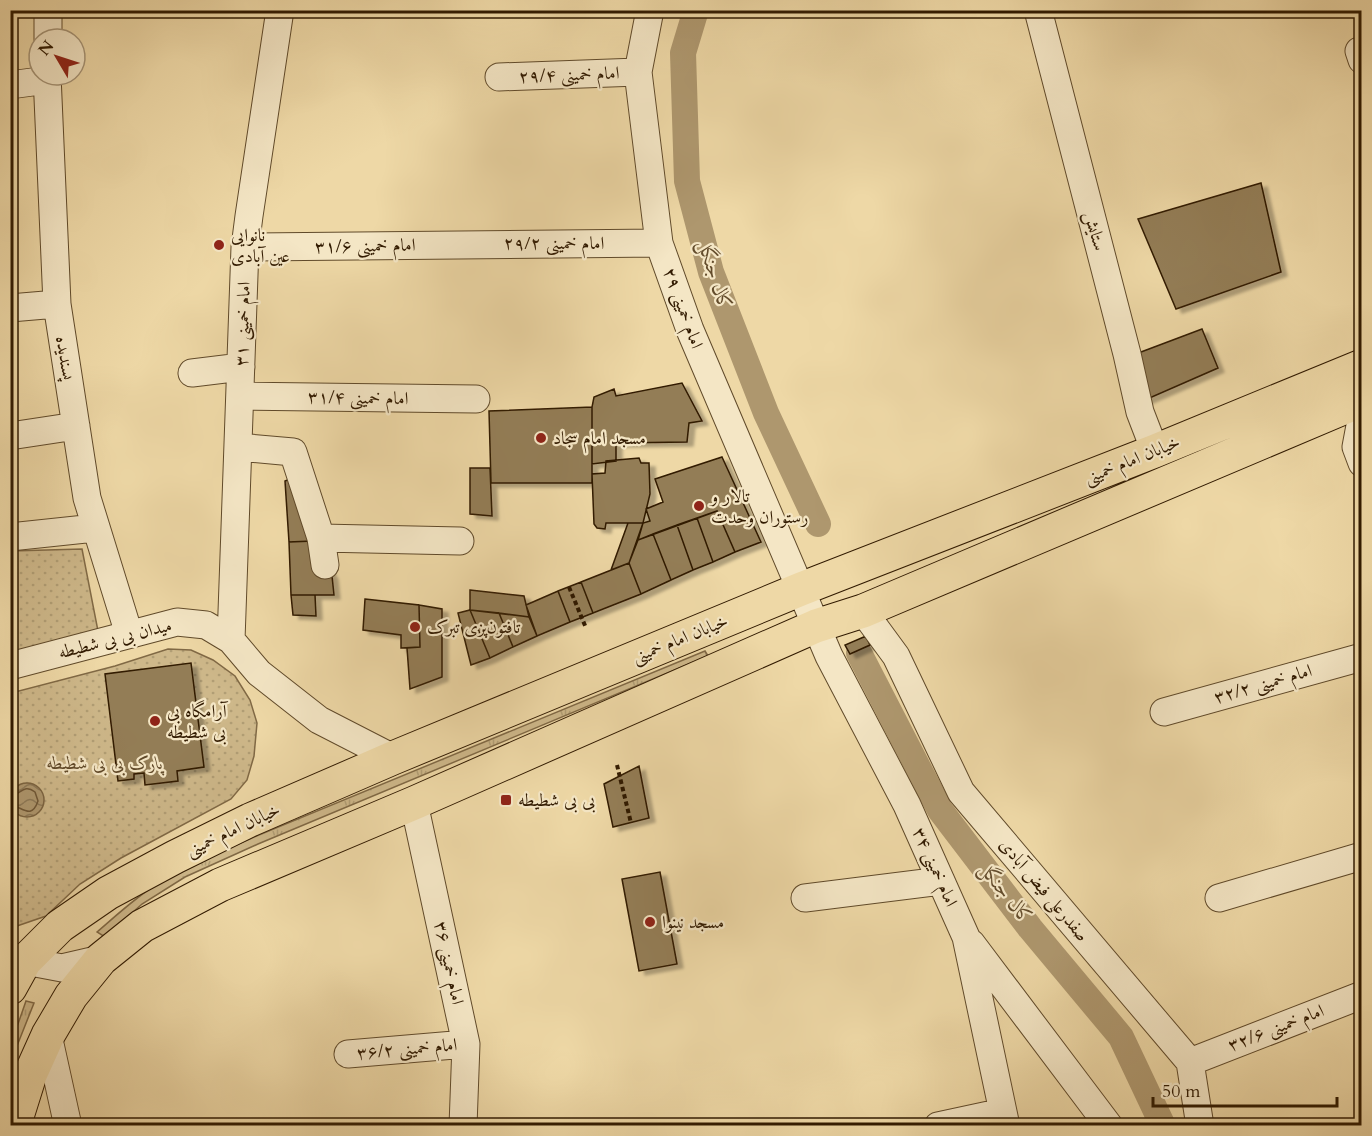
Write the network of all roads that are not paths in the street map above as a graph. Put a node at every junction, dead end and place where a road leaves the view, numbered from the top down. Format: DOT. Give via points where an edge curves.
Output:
graph roads {
  1 [pos="48,10"];
  2 [pos="279,10"];
  3 [pos="650,10"];
  4 [pos="1038,10"];
  5 [pos="48,27"];
  6 [pos="638,72"];
  7 [pos="499,77"];
  8 [pos="27,81"];
  9 [pos="10,85"];
  10 [pos="47,87"];
  11 [pos="659,243"];
  12 [pos="449,245"];
  13 [pos="245,248"];
  14 [pos="57,304"];
  15 [pos="10,308"];
  16 [pos="1362,366"];
  17 [pos="241,367"];
  18 [pos="192,373"];
  19 [pos="240,396"];
  20 [pos="476,399"];
  21 [pos="1362,400"];
  22 [pos="1362,415"];
  23 [pos="1320,417"];
  24 [pos="76,426"];
  25 [pos="10,436"];
  26 [pos="238,447"];
  27 [pos="1155,451"];
  28 [pos="1359,455"];
  29 [pos="95,528"];
  30 [pos="10,537"];
  31 [pos="460,541"];
  32 [pos="801,589"];
  33 [pos="863,611"];
  34 [pos="816,626"];
  35 [pos="129,634"];
  36 [pos="231,640"];
  37 [pos="1362,657"];
  38 [pos="10,666"];
  39 [pos="1164,712"];
  40 [pos="393,758"];
  41 [pos="414,803"];
  42 [pos="1362,856"];
  43 [pos="941,881"];
  44 [pos="805,898"];
  45 [pos="1219,898"];
  46 [pos="966,938"];
  47 [pos="101,959"];
  48 [pos="15,968"];
  49 [pos="1362,995"];
  50 [pos="48,1035"];
  51 [pos="466,1044"];
  52 [pos="348,1054"];
  53 [pos="1190,1062"];
  54 [pos="1005,1119"];
  55 [pos="14,1125"];
  56 [pos="68,1125"];
  57 [pos="463,1125"];
  58 [pos="938,1125"];
  59 [pos="1109,1125"];
  60 [pos="1200,1125"];
  1 -- 5 [label="street"];
  2 -- 13 [label="street, امام خمینی ۳۱"];
  3 -- 6 [label="street, امام خمینی ۲۹"];
  4 -- 27 [label="street, ستایش" via="1140,412"];
  6 -- 7 [label="street, امام خمینی ۲۹/۴"];
  6 -- 11 [label="street, امام خمینی ۲۹"];
  8 -- 9 [label="street"];
  10 -- 14 [label="street, پسندیده"];
  11 -- 12 [label="street, امام خمینی ۲۹/۲"];
  11 -- 32 [label="street, امام خمینی ۲۹" via="690,330"];
  12 -- 13 [label="street, امام خمینی ۳۱/۶"];
  13 -- 17 [label="street, امام خمینی ۳۱"];
  14 -- 15 [label="street"];
  14 -- 24 [label="street, پسندیده"];
  16 -- 27 [label="main road, خیابان امام خمینی"];
  17 -- 18 [label="street"];
  17 -- 19 [label="street, امام خمینی ۳۱"];
  19 -- 20 [label="street, امام خمینی ۳۱/۴"];
  19 -- 26 [label="street, امام خمینی ۳۱"];
  21 -- 23 [label="main road, خیابان امام خمینی"];
  22 -- 28 [label="street"];
  23 -- 28 [label="street"];
  23 -- 33 [label="main road, خیابان امام خمینی"];
  24 -- 25 [label="street"];
  24 -- 29 [label="street, پسندیده"];
  26 -- 31 [label="street" via="294,452 323,552"];
  26 -- 36 [label="street, امام خمینی ۳۱"];
  27 -- 32 [label="main road, خیابان امام خمینی"];
  29 -- 30 [label="street"];
  29 -- 35 [label="street, پسندیده"];
  32 -- 34 [label="street, امام خمینی ۲۹"];
  32 -- 40 [label="main road, خیابان امام خمینی"];
  33 -- 34 [label="main road, خیابان امام خمینی"];
  33 -- 53 [label="street, صفدرعلی فیض آبادی" via="896,656 962,792"];
  34 -- 41 [label="main road, خیابان امام خمینی"];
  34 -- 43 [label="street, امام خمینی ۳۴"];
  35 -- 36 [label="street, میدان بی بی شطیطه" via="177,622 206,625"];
  35 -- 38 [label="street, میدان بی بی شطیطه"];
  36 -- 40 [label="street, میدان بی بی شطیطه" via="259,673 320,720"];
  37 -- 39 [label="street, امام خمینی ۳۲/۲"];
  40 -- 48 [label="main road, خیابان امام خمینی" via="250,820 108,893 60,926"];
  41 -- 47 [label="main road, خیابان امام خمینی" via="220,885 142,926"];
  41 -- 51 [label="street, امام خمینی ۳۶"];
  42 -- 45 [label="street"];
  43 -- 44 [label="street"];
  43 -- 46 [label="street, امام خمینی ۳۴"];
  46 -- 54 [label="street, امام خمینی ۳۴"];
  46 -- 59 [label="street"];
  47 -- 48 [label="street" via="62,968"];
  47 -- 50 [label="main road, خیابان امام خمینی" via="71,996"];
  49 -- 53 [label="street, امام خمینی ۳۲/۶"];
  50 -- 55 [label="main road, خیابان امام خمینی"];
  50 -- 56 [label="street"];
  51 -- 52 [label="street, امام خمینی ۳۶/۲"];
  51 -- 57 [label="street, امام خمینی ۳۶"];
  53 -- 60 [label="street"];
  54 -- 58 [label="street"];
}
